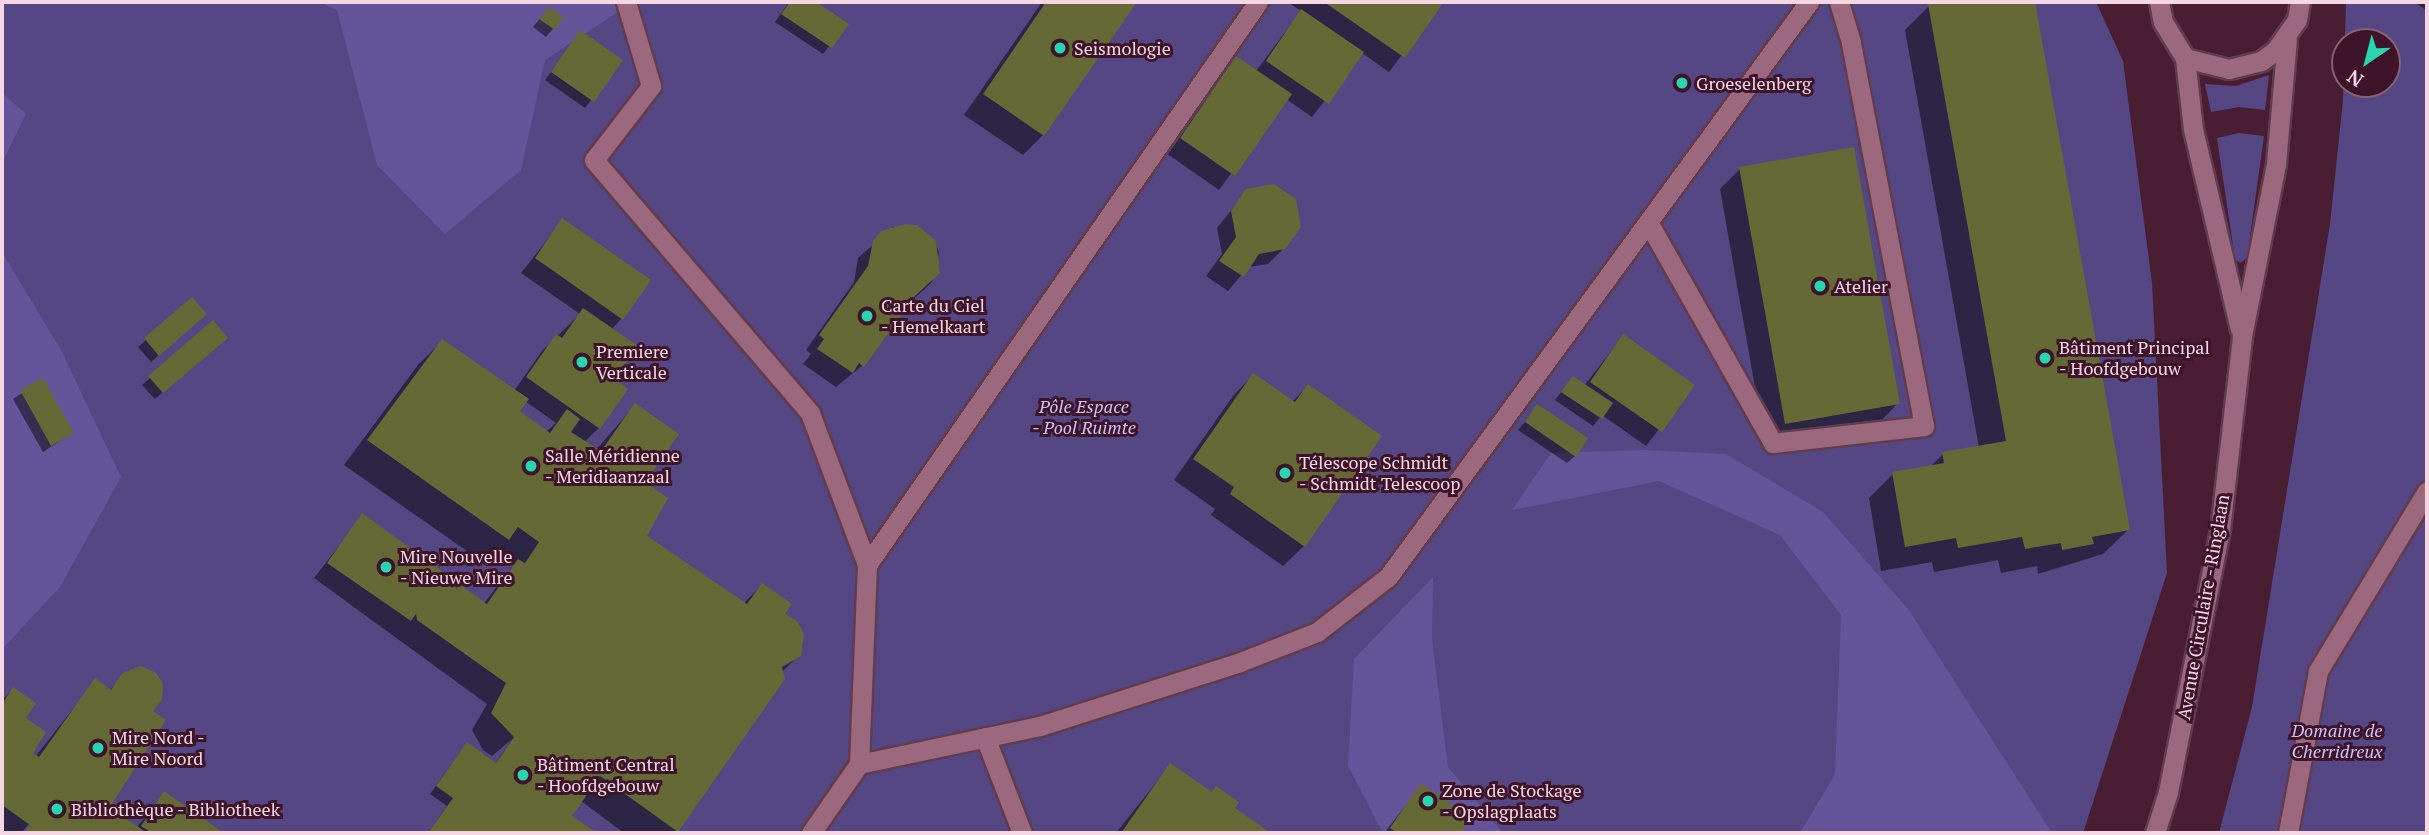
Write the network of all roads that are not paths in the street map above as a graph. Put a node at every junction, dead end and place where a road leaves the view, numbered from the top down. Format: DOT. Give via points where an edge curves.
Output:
graph roads {
  1 [pos="626,2"];
  2 [pos="1258,2"];
  3 [pos="1809,2"];
  4 [pos="1839,2"];
  5 [pos="2159,2"];
  6 [pos="2300,2"];
  7 [pos="2287,39"];
  8 [pos="2185,58"];
  9 [pos="1648,222"];
  10 [pos="2242,337"];
  11 [pos="2427,491"];
  12 [pos="867,565"];
  13 [pos="985,737"];
  14 [pos="859,764"];
  15 [pos="811,833"];
  16 [pos="1021,833"];
  17 [pos="2155,833"];
  18 [pos="2288,833"];
  1 -- 12 [label="street" via="651,86 594,160 810,413"];
  2 -- 12 [label="street"];
  3 -- 9 [label="street"];
  4 -- 9 [label="street" via="1851,41 1924,426 1773,443"];
  5 -- 8 [label="street, Avenue Circulaire - Ringlaan" via="2163,22"];
  6 -- 7 [label="street, Avenue Circulaire - Ringlaan"];
  7 -- 8 [label="street" via="2261,61 2229,69"];
  7 -- 10 [label="street, Avenue Circulaire - Ringlaan" via="2276,164"];
  8 -- 10 [label="street, Avenue Circulaire - Ringlaan" via="2193,129"];
  9 -- 13 [label="street" via="1388,577 1317,632 1040,726"];
  10 -- 17 [label="street, Avenue Circulaire - Ringlaan" via="2220,530 2168,792"];
  11 -- 18 [label="street" via="2319,671"];
  12 -- 14 [label="street"];
  13 -- 14 [label="street"];
  13 -- 16 [label="street"];
  14 -- 15 [label="street"];
}
